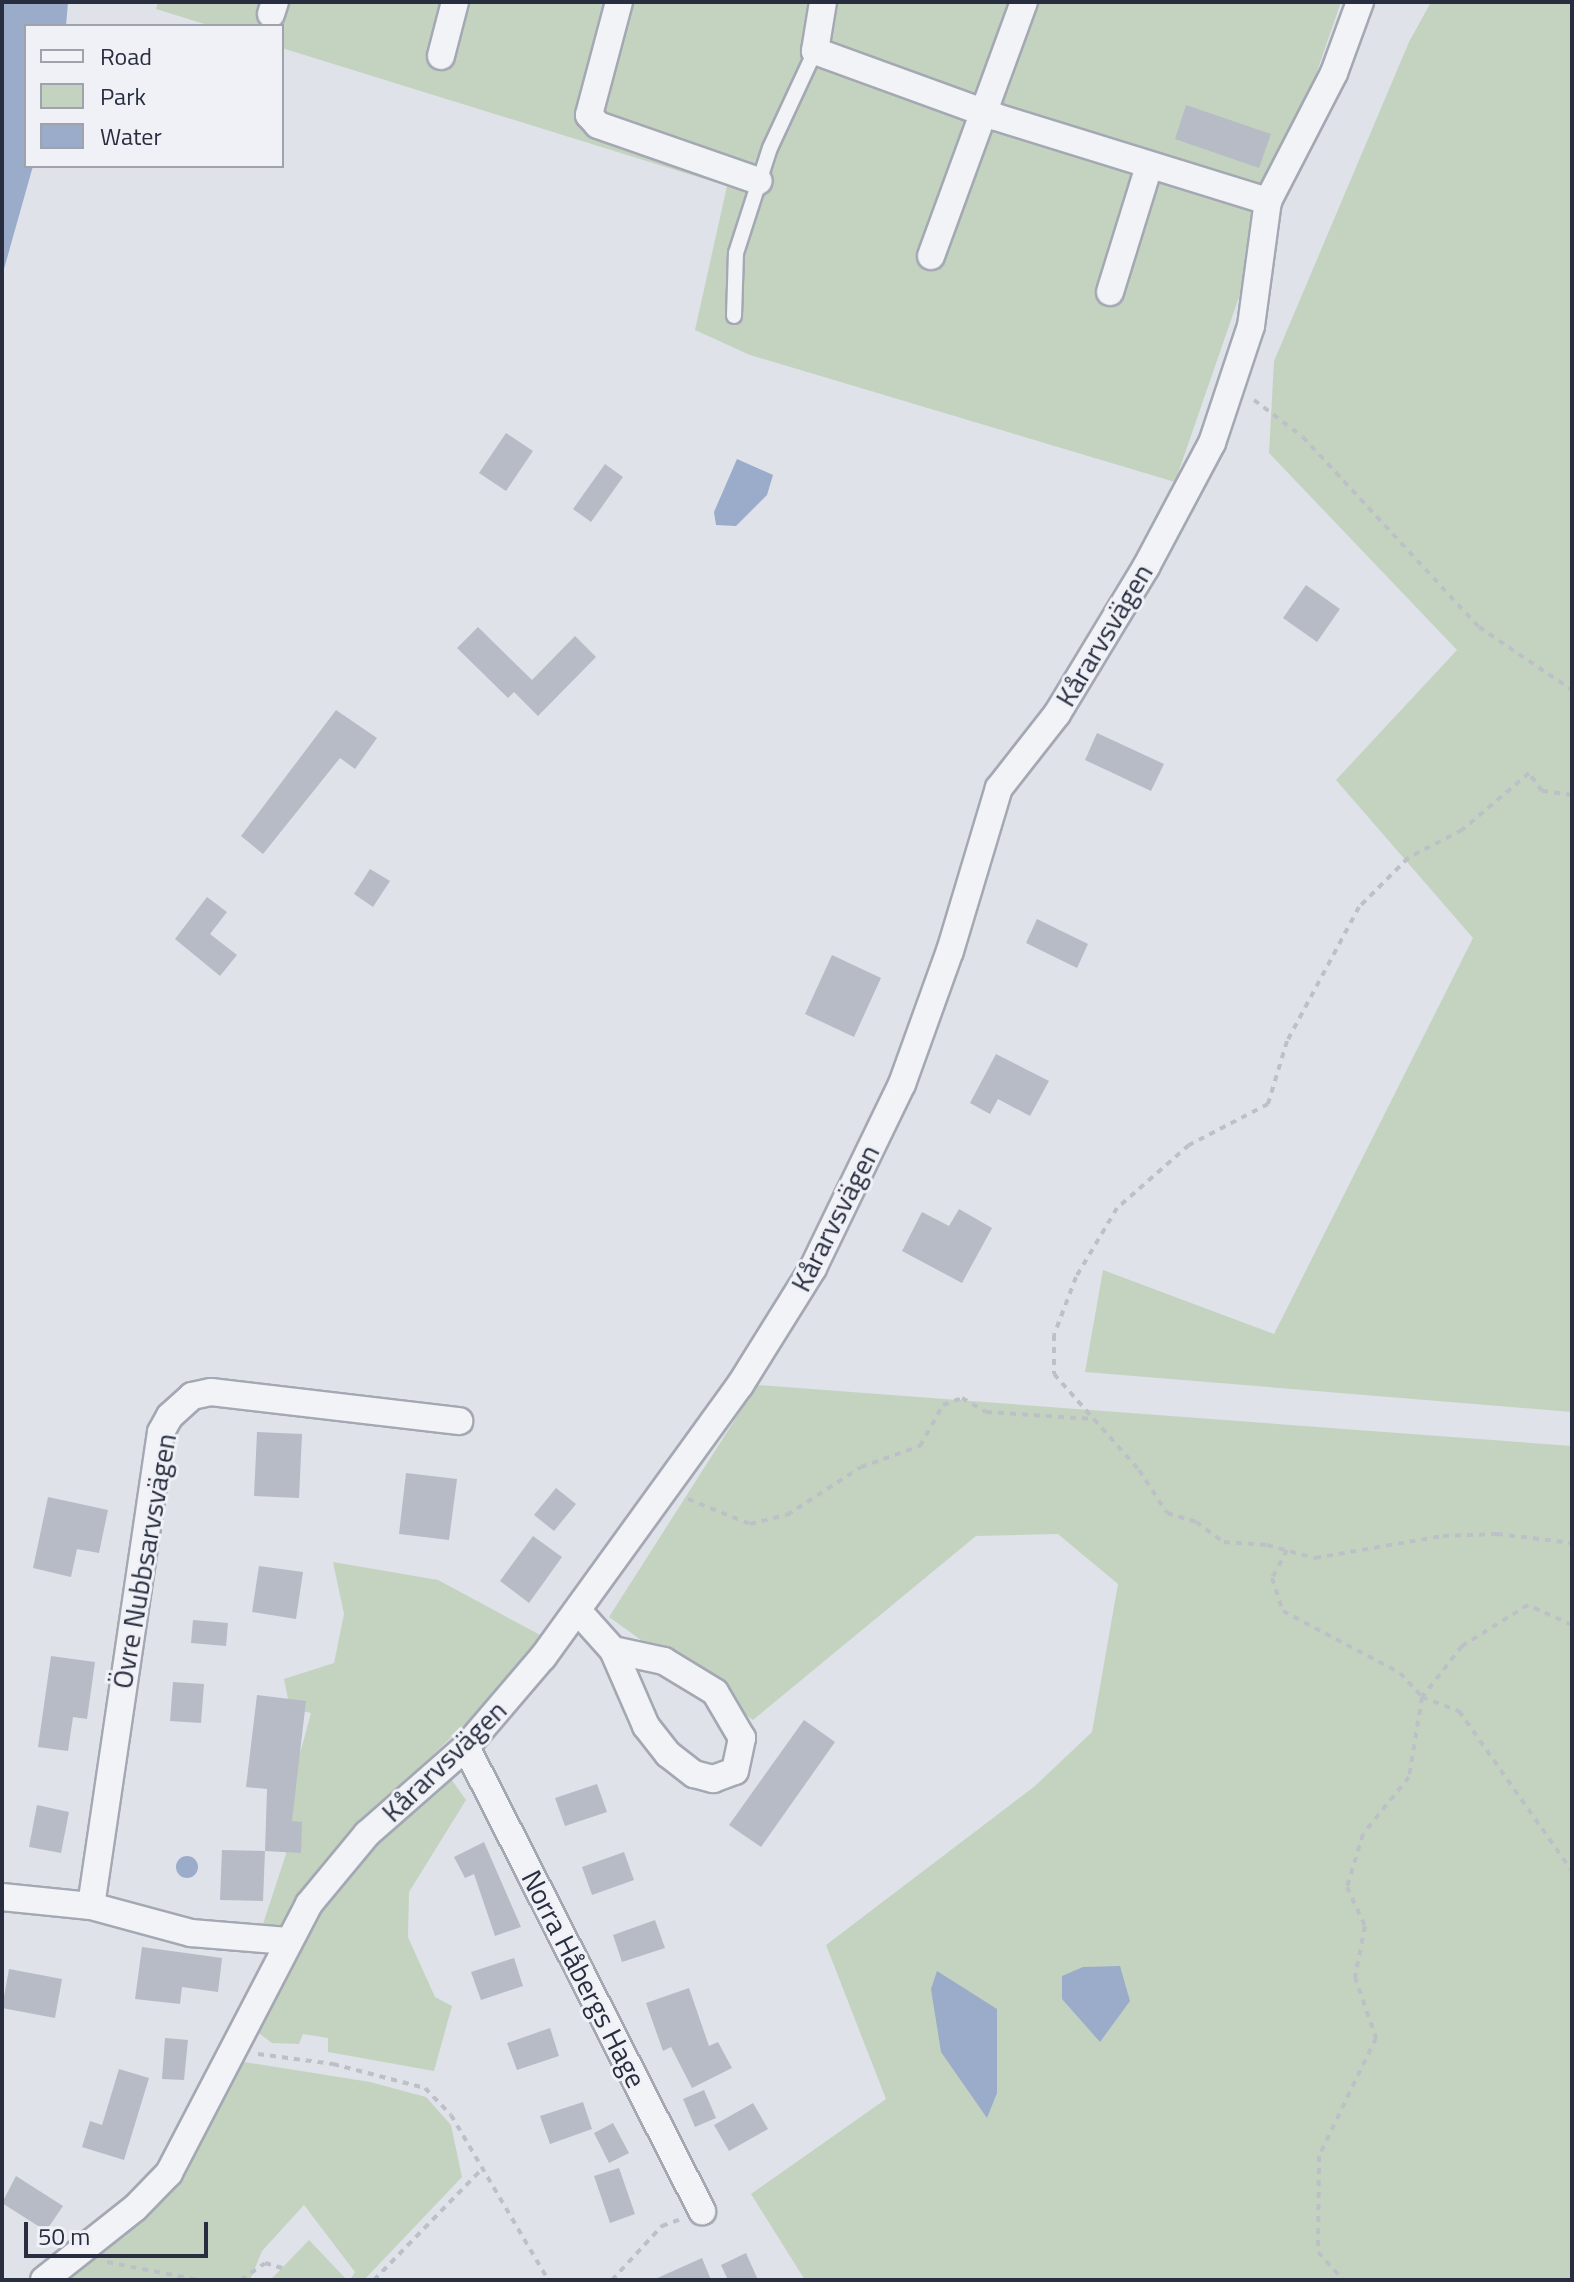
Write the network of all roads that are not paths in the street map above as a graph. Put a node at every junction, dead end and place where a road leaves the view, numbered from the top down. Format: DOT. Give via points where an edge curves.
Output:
graph roads {
  1 [pos="455,2"];
  2 [pos="619,2"];
  3 [pos="823,2"];
  4 [pos="1024,2"];
  5 [pos="1360,2"];
  6 [pos="815,51"];
  7 [pos="441,56"];
  8 [pos="986,113"];
  9 [pos="1149,166"];
  10 [pos="759,181"];
  11 [pos="1268,201"];
  12 [pos="931,256"];
  13 [pos="1110,292"];
  14 [pos="734,316"];
  15 [pos="459,1421"];
  16 [pos="578,1611"];
  17 [pos="613,1650"];
  18 [pos="466,1747"];
  19 [pos="2,1897"];
  20 [pos="91,1906"];
  21 [pos="288,1941"];
  22 [pos="702,2211"];
  23 [pos="44,2280"];
  1 -- 7 [label="street"];
  2 -- 10 [label="street" via="589,115 598,125"];
  3 -- 6 [label="street"];
  4 -- 8 [label="street"];
  5 -- 11 [label="street, Kårarvsvägen" via="1334,73"];
  6 -- 8 [label="street"];
  6 -- 10 [label="lane"];
  8 -- 9 [label="street"];
  8 -- 12 [label="street"];
  9 -- 11 [label="street"];
  9 -- 13 [label="street"];
  10 -- 14 [label="lane" via="736,253"];
  11 -- 16 [label="street, Kårarvsvägen" via="1251,326 1212,443 1146,567 1057,714 999,788 902,1084 813,1268 740,1385"];
  15 -- 20 [label="street, Övre Nubbsarvsvägen" via="211,1392 192,1396 170,1416 159,1448"];
  16 -- 17 [label="street"];
  16 -- 18 [label="street, Kårarvsvägen"];
  17 -- 17 [label="street" via="664,1661 715,1692 742,1738 735,1771 713,1779 694,1774 668,1754 646,1726"];
  18 -- 21 [label="street, Kårarvsvägen" via="367,1834 327,1879"];
  18 -- 22 [label="street, Norra Håbergs Hage"];
  19 -- 20 [label="street"];
  20 -- 21 [label="street" via="191,1933"];
  21 -- 23 [label="street, Kårarvsvägen" via="169,2173"];
}
